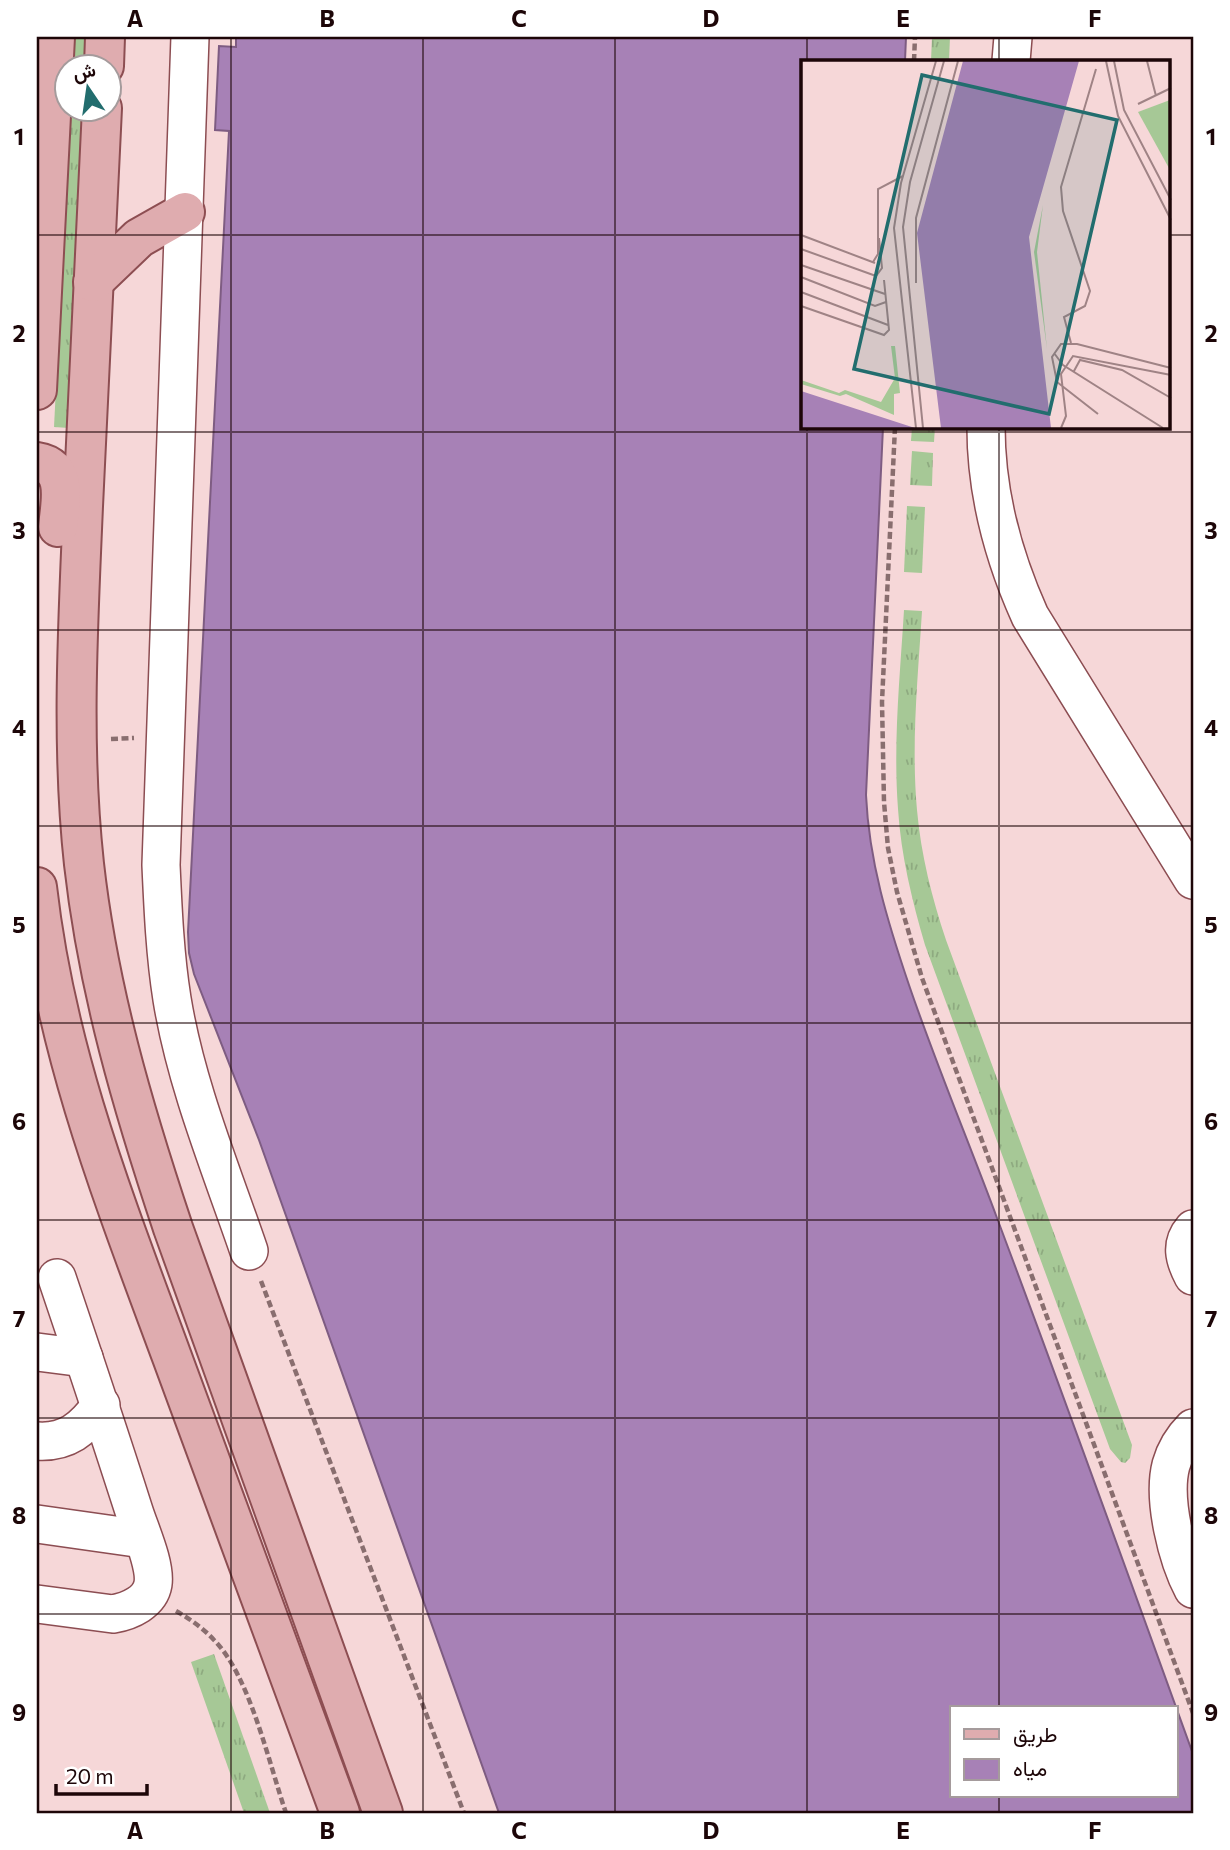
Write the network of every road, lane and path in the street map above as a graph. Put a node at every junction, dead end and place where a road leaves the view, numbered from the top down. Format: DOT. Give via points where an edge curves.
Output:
graph roads {
  1 [pos="55,37"];
  2 [pos="190,37"];
  3 [pos="915,37"];
  4 [pos="1013,37"];
  5 [pos="914,60"];
  6 [pos="1011,60"];
  7 [pos="101,122"];
  8 [pos="185,212"];
  9 [pos="93,282"];
  10 [pos="37,390"];
  11 [pos="895,429"];
  12 [pos="986,429"];
  13 [pos="37,462"];
  14 [pos="76,653"];
  15 [pos="1193,880"];
  16 [pos="37,887"];
  17 [pos="1193,1229"];
  18 [pos="250,1251"];
  19 [pos="1193,1276"];
  20 [pos="57,1278"];
  21 [pos="37,1352"];
  22 [pos="84,1358"];
  23 [pos="100,1405"];
  24 [pos="1193,1428"];
  25 [pos="37,1441"];
  26 [pos="1171,1466"];
  27 [pos="1193,1502"];
  28 [pos="37,1524"];
  29 [pos="143,1539"];
  30 [pos="1193,1589"];
  31 [pos="145,1598"];
  32 [pos="37,1604"];
  33 [pos="1190,1696"];
  34 [pos="1193,1713"];
  35 [pos="286,1813"];
  36 [pos="340,1813"];
  37 [pos="383,1813"];
  38 [pos="464,1813"];
  1 -- 10 [label="main road"];
  2 -- 8 [label="street"];
  3 -- 5 [label="path"];
  4 -- 6 [label="street"];
  7 -- 9 [label="main road"];
  8 -- 9 [label="main road" via="139,237"];
  8 -- 18 [label="street" via="161,865 163,927 182,1044"];
  9 -- 14 [label="main road"];
  11 -- 33 [label="path" via="882,758 888,848 897,892 927,990"];
  12 -- 15 [label="street" via="994,513 1030,616"];
  13 -- 14 [label="main road" via="55,471 61,486 59,578"];
  14 -- 37 [label="main road" via="84,863 93,933 123,1070 173,1228"];
  16 -- 36 [label="main road" via="57,1007 84,1112"];
  17 -- 19 [label="street" via="1184,1250"];
  18 -- 38 [label="path"];
  20 -- 22 [label="street"];
  21 -- 22 [label="street"];
  22 -- 23 [label="street"];
  23 -- 25 [label="street" via="88,1423 69,1438"];
  23 -- 29 [label="street"];
  24 -- 26 [label="street"];
  26 -- 27 [label="street"];
  26 -- 30 [label="street" via="1169,1503 1175,1543"];
  28 -- 29 [label="street"];
  29 -- 31 [label="street" via="153,1580"];
  31 -- 32 [label="street" via="135,1607 113,1614"];
  31 -- 35 [label="path" via="195,1622 232,1664 245,1689"];
  33 -- 34 [label="path"];
}
